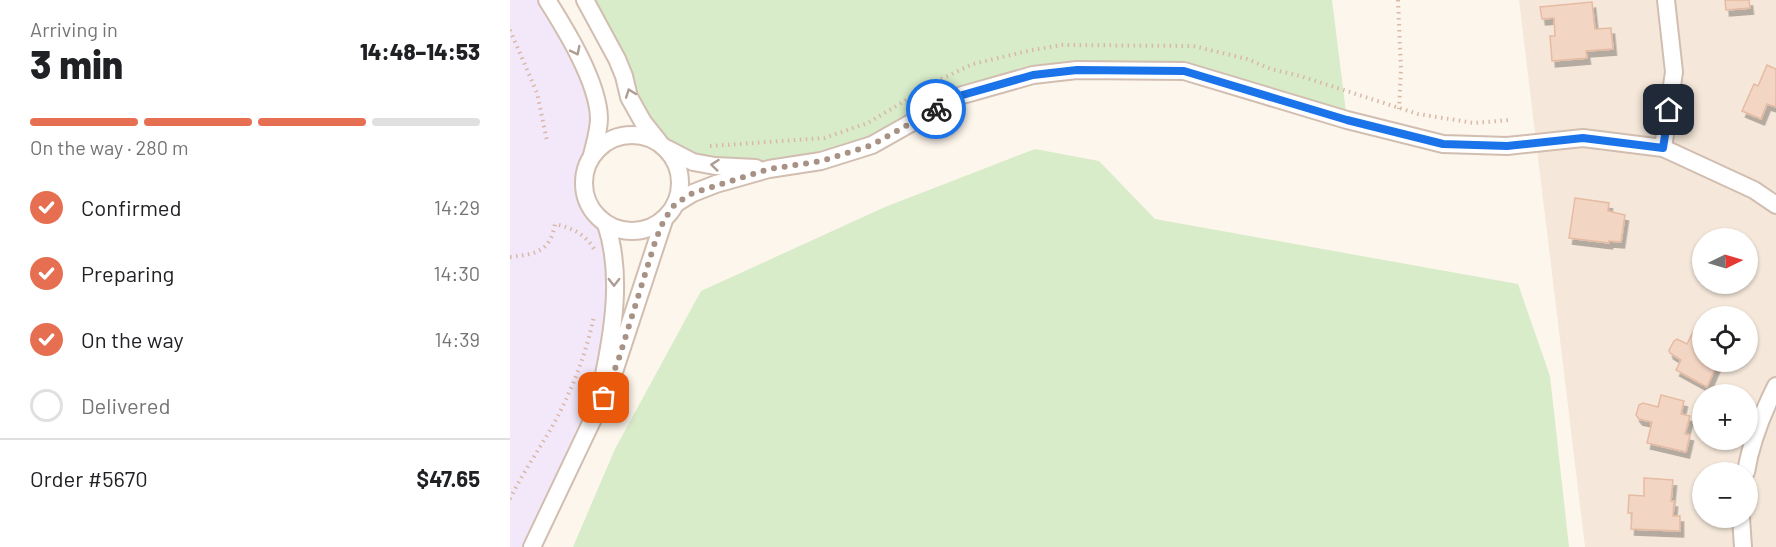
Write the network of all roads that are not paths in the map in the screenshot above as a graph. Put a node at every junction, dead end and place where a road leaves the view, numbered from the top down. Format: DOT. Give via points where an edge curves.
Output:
graph roads {
  1 [pos="547,0"];
  2 [pos="585,0"];
  3 [pos="1666,0"];
  4 [pos="662,145"];
  5 [pos="1663,148"];
  6 [pos="592,155"];
  7 [pos="769,169"];
  8 [pos="675,204"];
  9 [pos="1776,205"];
  10 [pos="664,220"];
  11 [pos="606,224"];
  12 [pos="1776,386"];
  13 [pos="587,430"];
  14 [pos="1748,462"];
  15 [pos="1742,528"];
  16 [pos="532,547"];
  17 [pos="1743,547"];
  1 -- 6 [label="street, one-way" via="581,61 594,95 599,120"];
  4 -- 2 [label="street, one-way" via="629,97 617,59"];
  3 -- 5 [label="street" via="1674,72"];
  4 -- 6 [label="street" via="648,137 624,135"];
  7 -- 4 [label="street, one-way" via="693,162"];
  4 -- 8 [label="street" via="673,157 680,179"];
  5 -- 7 [label="street" via="1583,138 1507,146 1443,144 1184,71 1077,70 1033,75 959,96 872,145 822,161"];
  5 -- 9 [label="street" via="1755,190"];
  6 -- 11 [label="street" via="584,190 592,212"];
  7 -- 8 [label="street" via="693,193"];
  8 -- 10 [label="street"];
  10 -- 11 [label="street" via="642,231 629,232"];
  10 -- 13 [label="street" via="611,381"];
  11 -- 13 [label="street, one-way" via="614,267 612,315 602,382"];
  12 -- 14 [label="street" via="1762,414"];
  13 -- 16 [label="street"];
  15 -- 17 [label="street"];
}
